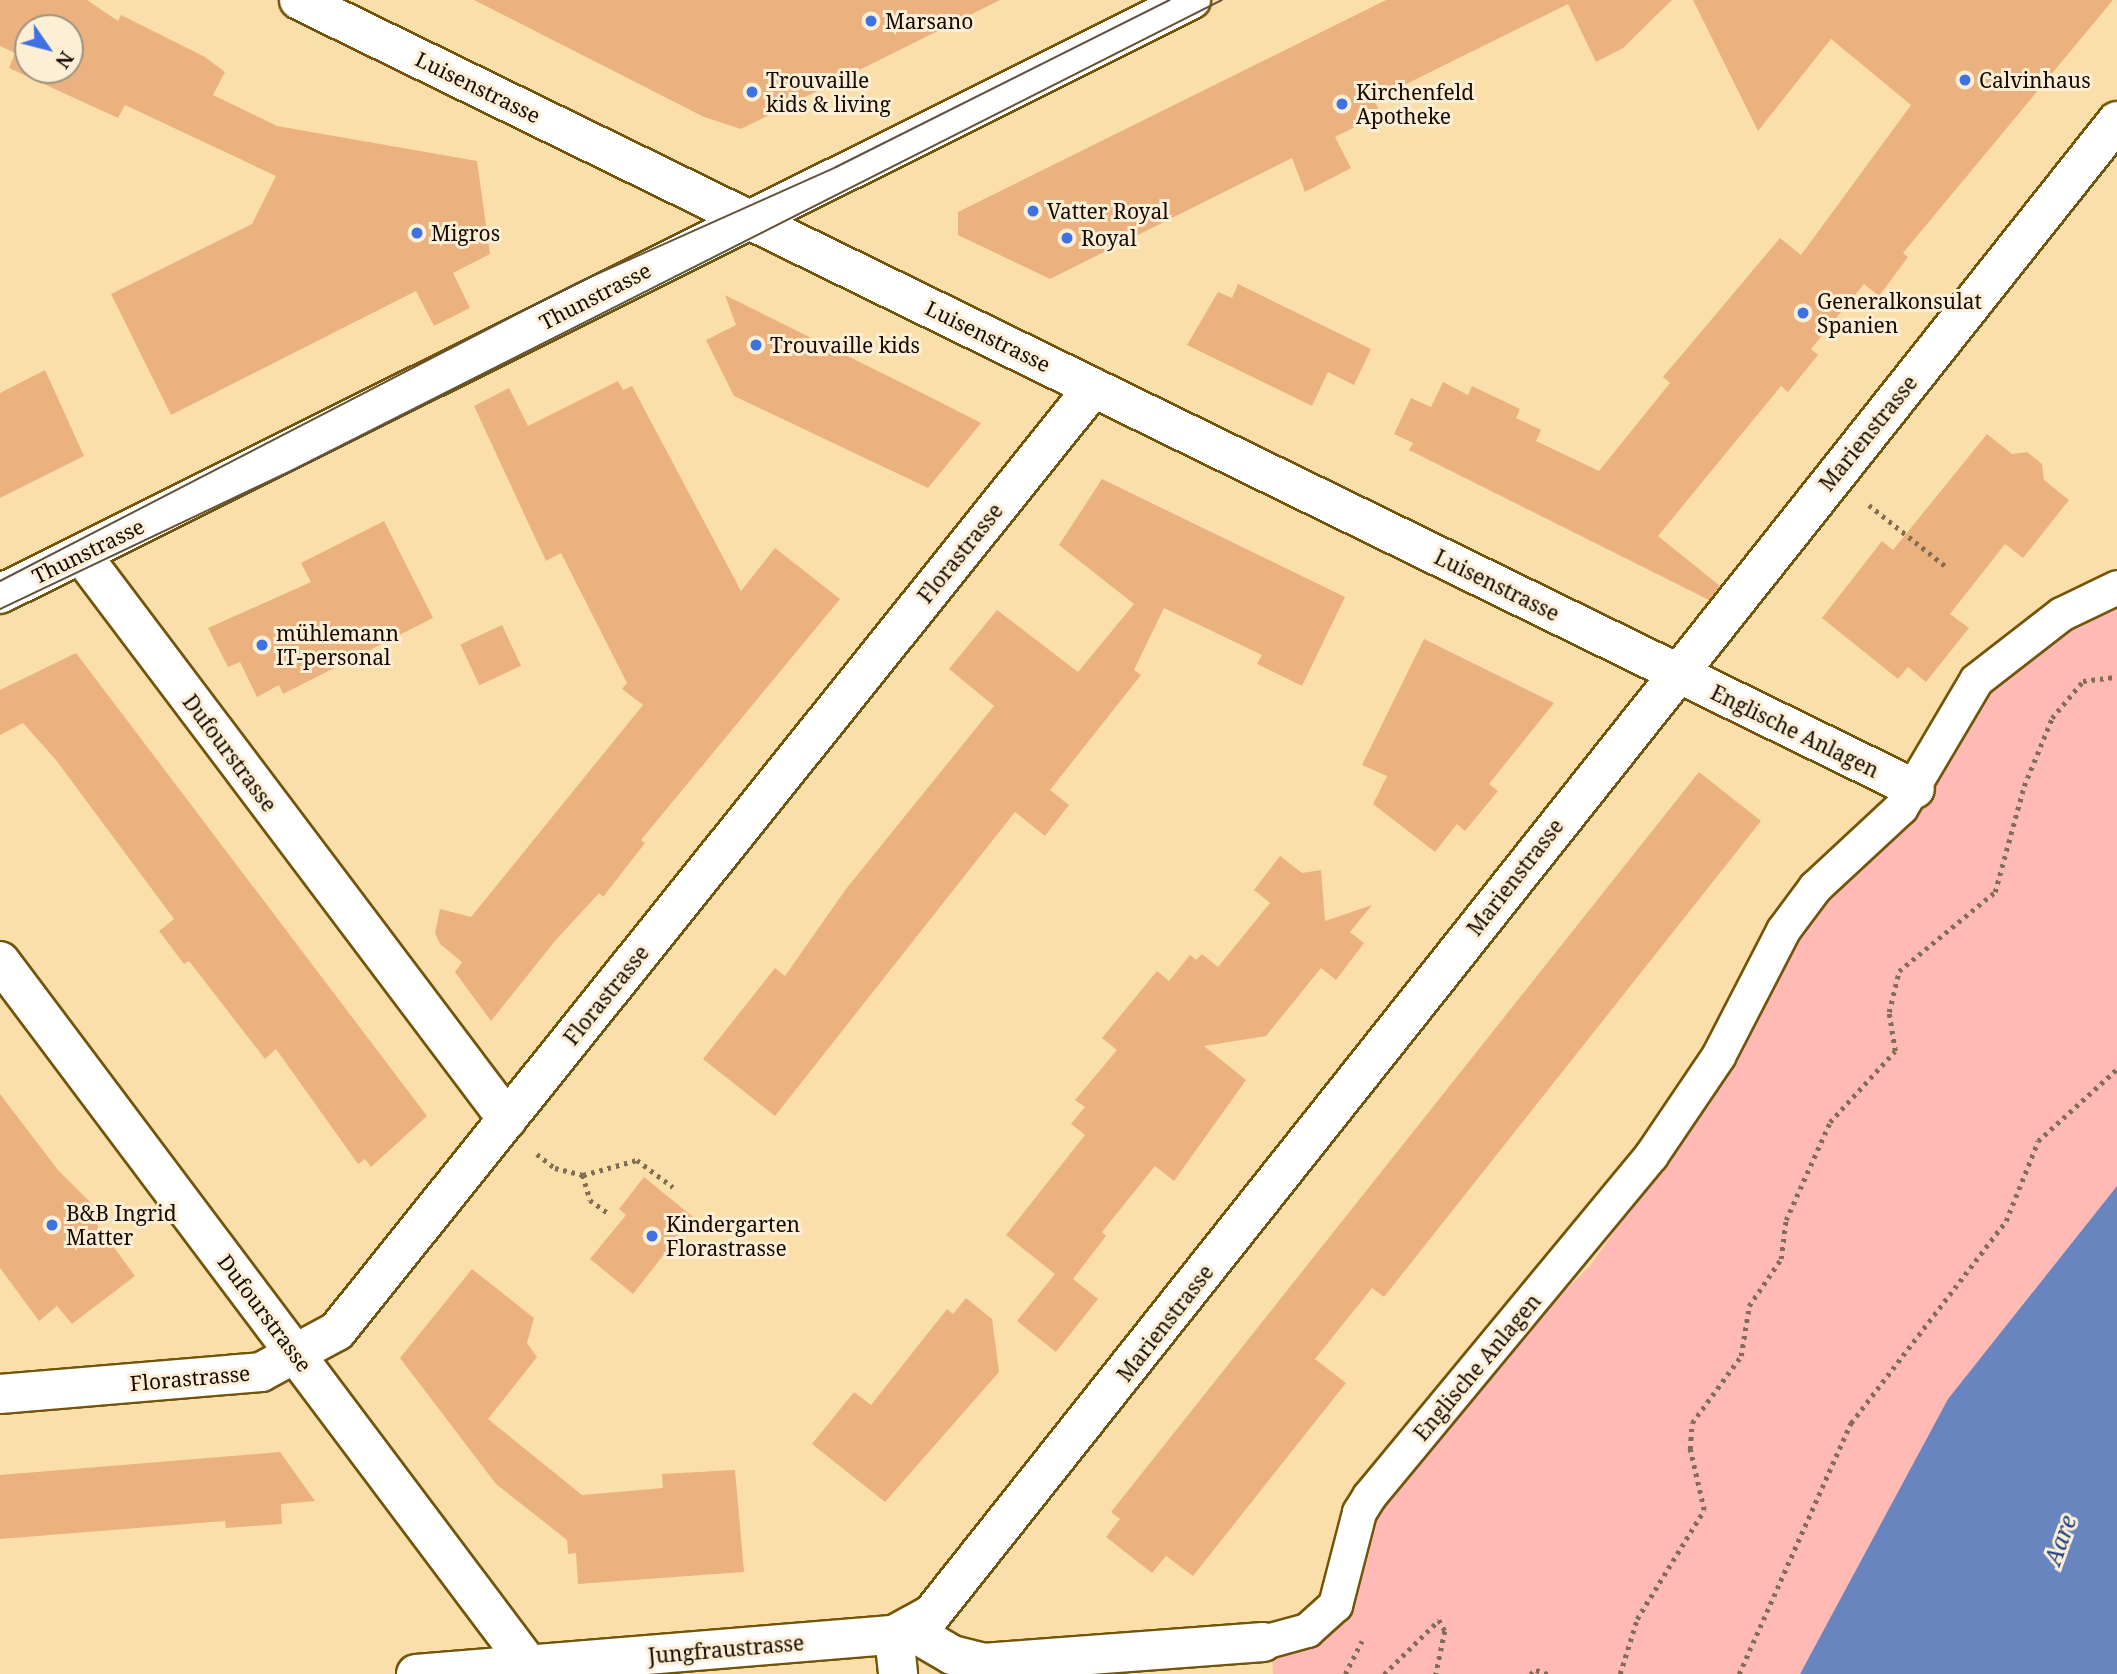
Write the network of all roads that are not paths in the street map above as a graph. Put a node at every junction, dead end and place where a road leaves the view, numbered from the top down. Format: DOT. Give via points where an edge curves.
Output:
graph roads {
  1 [pos="299,0"];
  2 [pos="1191,0"];
  3 [pos="2117,121"];
  4 [pos="751,218"];
  5 [pos="1093,388"];
  6 [pos="81,554"];
  7 [pos="2117,587"];
  8 [pos="0,594"];
  9 [pos="1676,673"];
  10 [pos="1915,789"];
  11 [pos="0,961"];
  12 [pos="517,1133"];
  13 [pos="296,1355"];
  14 [pos="0,1394"];
  15 [pos="903,1633"];
  16 [pos="1263,1642"];
  17 [pos="547,1667"];
  18 [pos="416,1674"];
  19 [pos="898,1674"];
  1 -- 4 [label="street, Luisenstrasse"];
  2 -- 4 [label="street, Thunstrasse"];
  3 -- 9 [label="street, Marienstrasse"];
  4 -- 5 [label="street, Luisenstrasse"];
  4 -- 6 [label="street, Thunstrasse"];
  5 -- 9 [label="street, Luisenstrasse"];
  5 -- 12 [label="street, Florastrasse"];
  6 -- 8 [label="street, Thunstrasse"];
  6 -- 12 [label="street, Dufourstrasse"];
  7 -- 10 [label="street, Englische Anlagen" via="2062,614 1976,680 1934,746"];
  9 -- 10 [label="street, Englische Anlagen"];
  9 -- 15 [label="street, Marienstrasse" via="978,1561 932,1614"];
  10 -- 16 [label="street, Englische Anlagen" via="1804,901 1770,950 1718,1055 1651,1155 1369,1496 1359,1512 1335,1605 1307,1630"];
  11 -- 13 [label="street, Dufourstrasse"];
  12 -- 13 [label="street, Florastrasse" via="337,1331"];
  13 -- 14 [label="street, Florastrasse" via="261,1373"];
  13 -- 17 [label="street, Dufourstrasse"];
  15 -- 16 [label="street, Englische Anlagen" via="983,1663"];
  15 -- 17 [label="street, Jungfraustrasse"];
  15 -- 19 [label="street"];
  17 -- 18 [label="street, Jungfraustrasse"];
}
